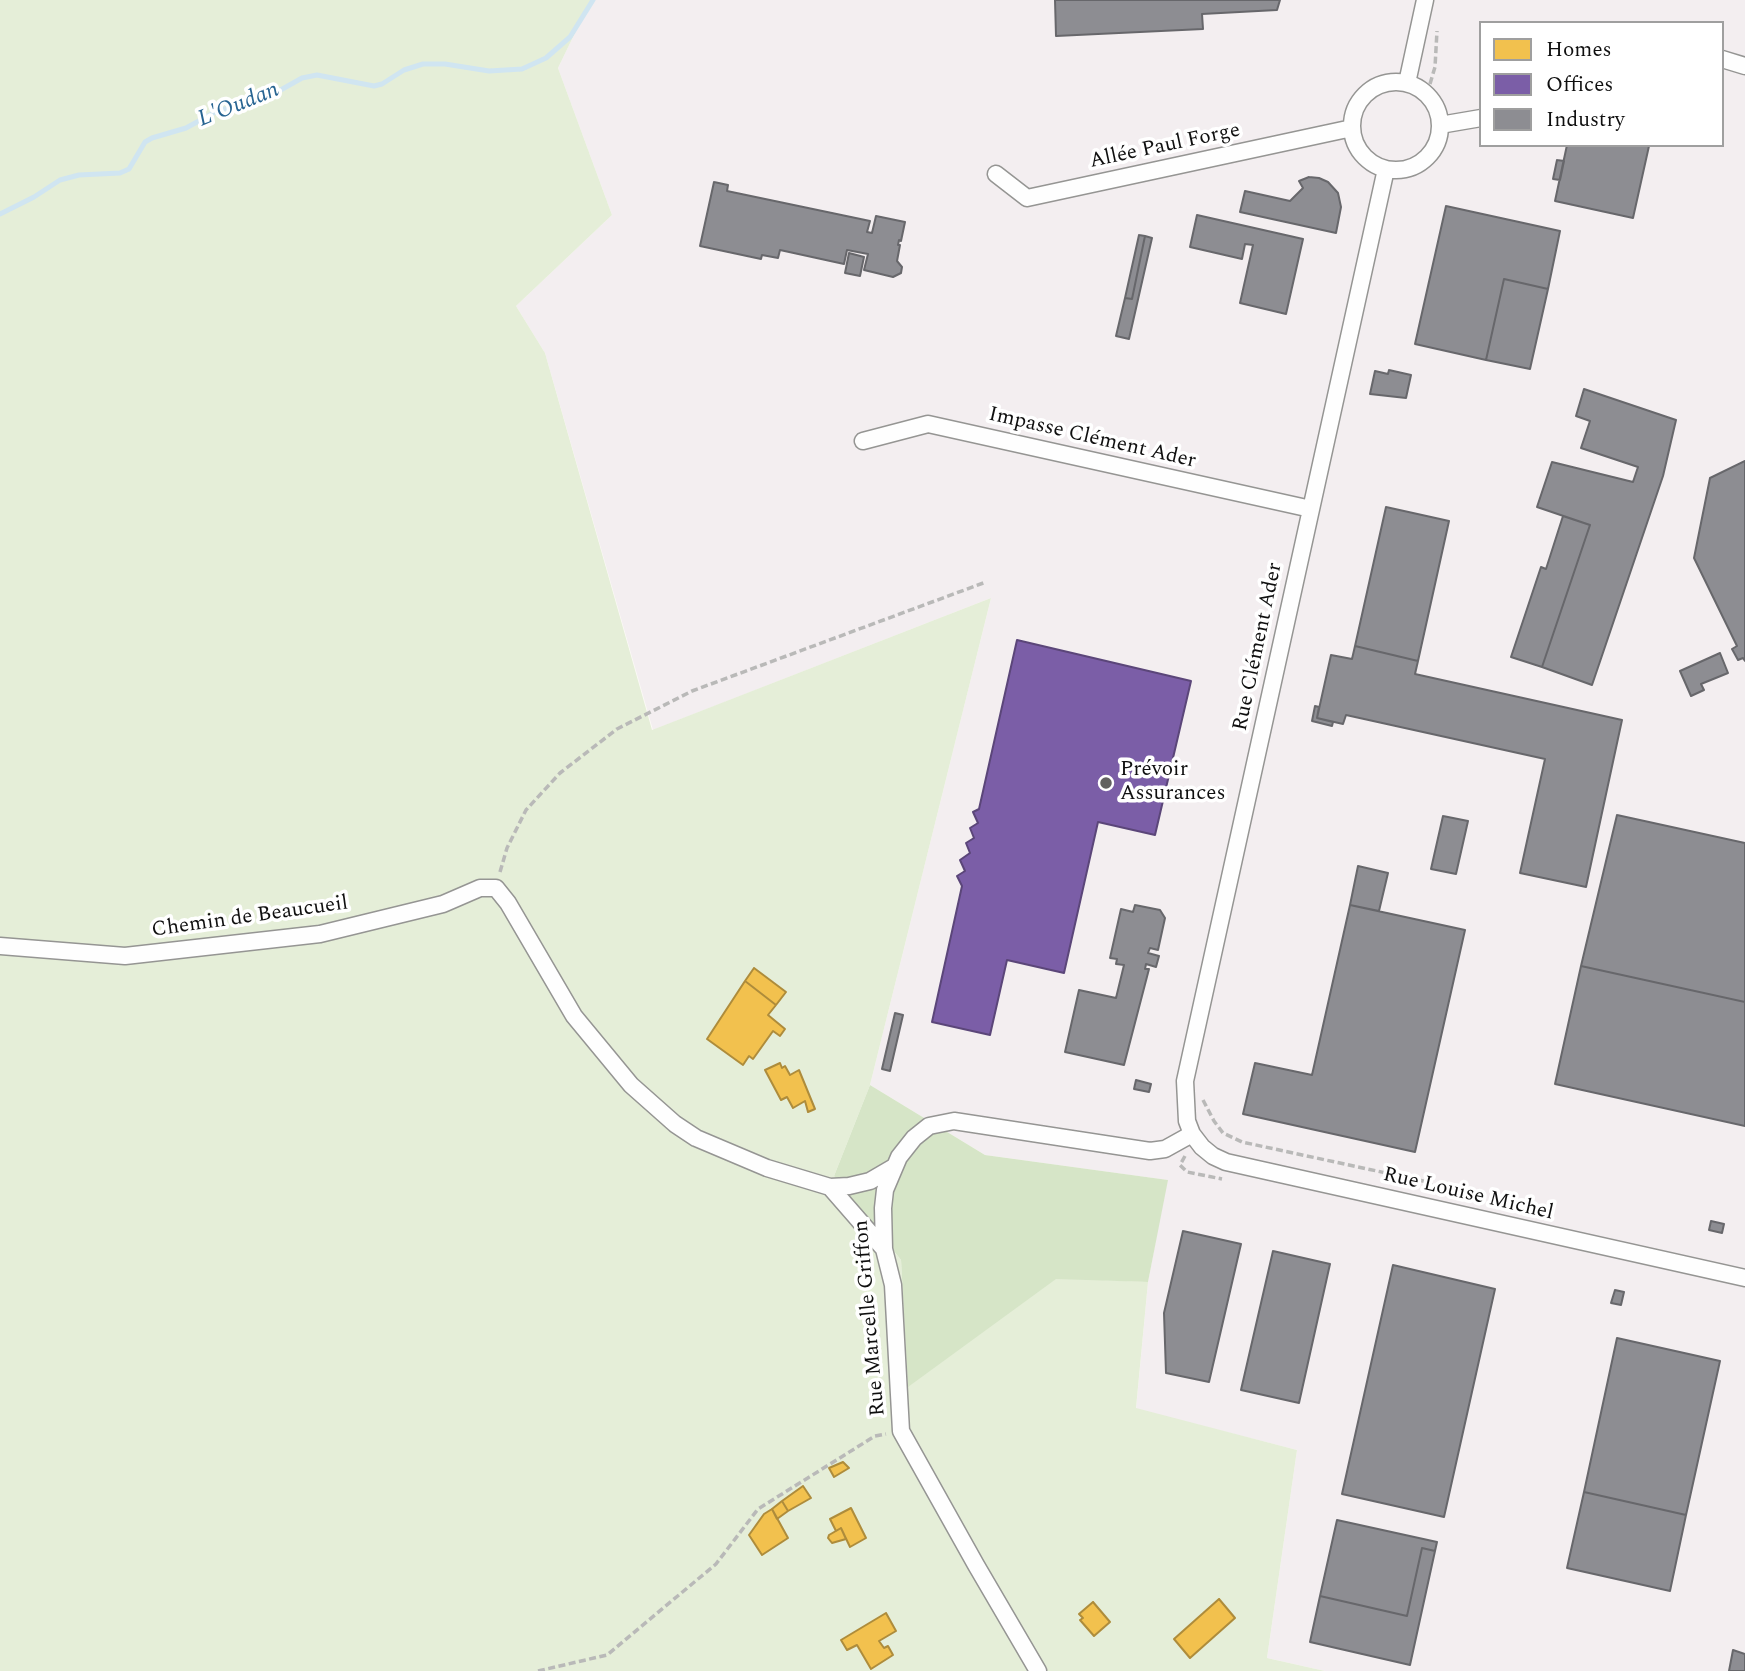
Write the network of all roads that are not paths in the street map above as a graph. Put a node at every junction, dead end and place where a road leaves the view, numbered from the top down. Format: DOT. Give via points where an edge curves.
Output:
graph roads {
  1 [pos="1424,0"];
  2 [pos="1724,60"];
  3 [pos="1745,66"];
  4 [pos="1407,83"];
  5 [pos="1479,118"];
  6 [pos="1440,125"];
  7 [pos="1352,128"];
  8 [pos="1386,170"];
  9 [pos="996,174"];
  10 [pos="863,441"];
  11 [pos="1311,509"];
  12 [pos="0,946"];
  13 [pos="1194,1137"];
  14 [pos="894,1167"];
  15 [pos="830,1187"];
  16 [pos="884,1249"];
  17 [pos="1745,1278"];
  18 [pos="1038,1671"];
  1 -- 4 [label="street"];
  2 -- 3 [label="street"];
  4 -- 6 [label="street" via="1435,104"];
  4 -- 7 [label="street" via="1393,82 1370,90 1359,101"];
  5 -- 6 [label="street"];
  6 -- 8 [label="street" via="1433,152 1425,160 1411,168"];
  7 -- 8 [label="street" via="1365,158"];
  7 -- 9 [label="street, Allée Paul Forge" via="1027,198"];
  8 -- 11 [label="street, Rue Clément Ader"];
  10 -- 11 [label="street, Impasse Clément Ader" via="928,424"];
  11 -- 13 [label="street, Rue Clément Ader" via="1185,1081 1187,1121"];
  12 -- 15 [label="street, Chemin de Beaucueil" via="125,956 320,934 443,904 480,888 496,888 574,1016 631,1085 696,1138 767,1168"];
  13 -- 14 [label="street, Rue Marcelle Griffon" via="1150,1151 954,1121 929,1126"];
  13 -- 17 [label="street, Rue Louise Michel" via="1226,1162"];
  14 -- 15 [label="street" via="870,1181"];
  14 -- 16 [label="street, Rue Marcelle Griffon" via="884,1199"];
  15 -- 16 [label="street"];
  16 -- 18 [label="street, Rue Marcelle Griffon" via="893,1285 901,1431"];
}
